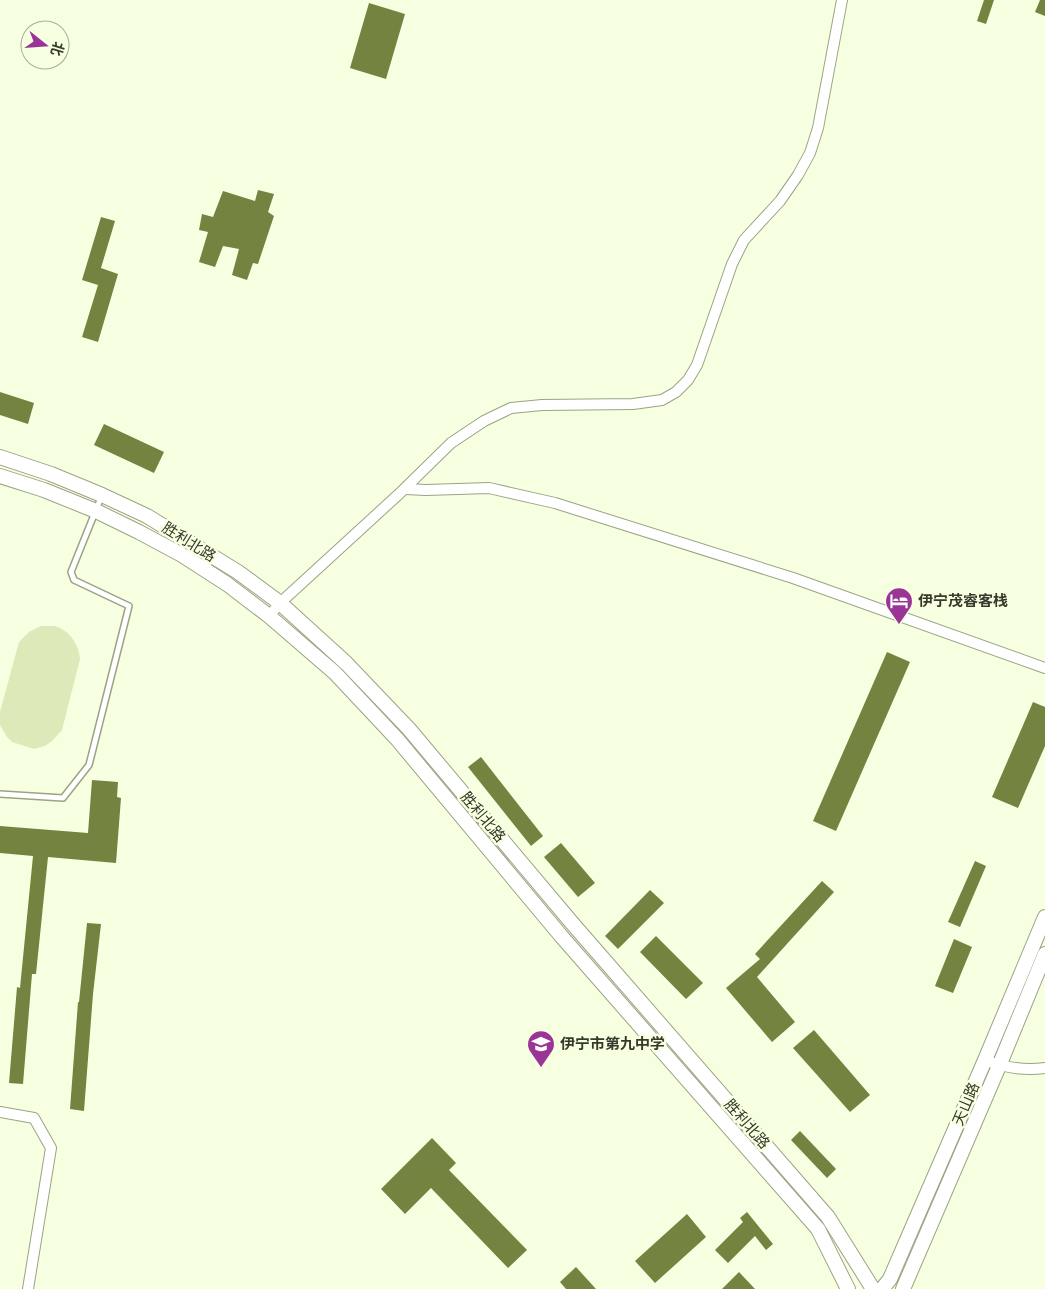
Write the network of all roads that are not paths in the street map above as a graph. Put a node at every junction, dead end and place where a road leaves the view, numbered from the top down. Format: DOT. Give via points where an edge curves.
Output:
graph roads {
  1 [pos="842,0"];
  2 [pos="0,458"];
  3 [pos="0,476"];
  4 [pos="405,489"];
  5 [pos="102,494"];
  6 [pos="96,511"];
  7 [pos="280,603"];
  8 [pos="269,616"];
  9 [pos="1045,668"];
  10 [pos="0,794"];
  11 [pos="1045,917"];
  12 [pos="1045,954"];
  13 [pos="985,1060"];
  14 [pos="999,1066"];
  15 [pos="1045,1068"];
  16 [pos="0,1112"];
  17 [pos="28,1289"];
  18 [pos="848,1289"];
  19 [pos="873,1289"];
  20 [pos="882,1289"];
  21 [pos="903,1289"];
  1 -- 4 [label="street" via="818,128 810,153 780,201 744,240 732,264 697,365 688,380 662,400 511,408 451,443"];
  2 -- 5 [label="main road, 胜利北路"];
  3 -- 6 [label="main road, 胜利北路"];
  4 -- 7 [label="street"];
  4 -- 9 [label="street" via="489,488 555,504 794,578"];
  5 -- 6 [label="lane"];
  5 -- 7 [label="main road, 胜利北路" via="184,538"];
  6 -- 8 [label="main road, 胜利北路" via="182,556"];
  6 -- 10 [label="lane" via="71,572 74,580 129,606 88,765 64,798"];
  7 -- 8 [label="street"];
  7 -- 19 [label="main road, 胜利北路" via="346,662 409,729 572,924 828,1218"];
  8 -- 18 [label="main road, 胜利北路" via="335,673 397,739 562,937 818,1229"];
  11 -- 13 [label="main road, 天山路"];
  12 -- 14 [label="main road, 天山路"];
  13 -- 14 [label="street"];
  13 -- 20 [label="main road, 天山路" via="890,1279"];
  14 -- 15 [label="street" via="1029,1070"];
  14 -- 21 [label="main road, 天山路"];
  16 -- 17 [label="street" via="34,1118 51,1148"];
}
